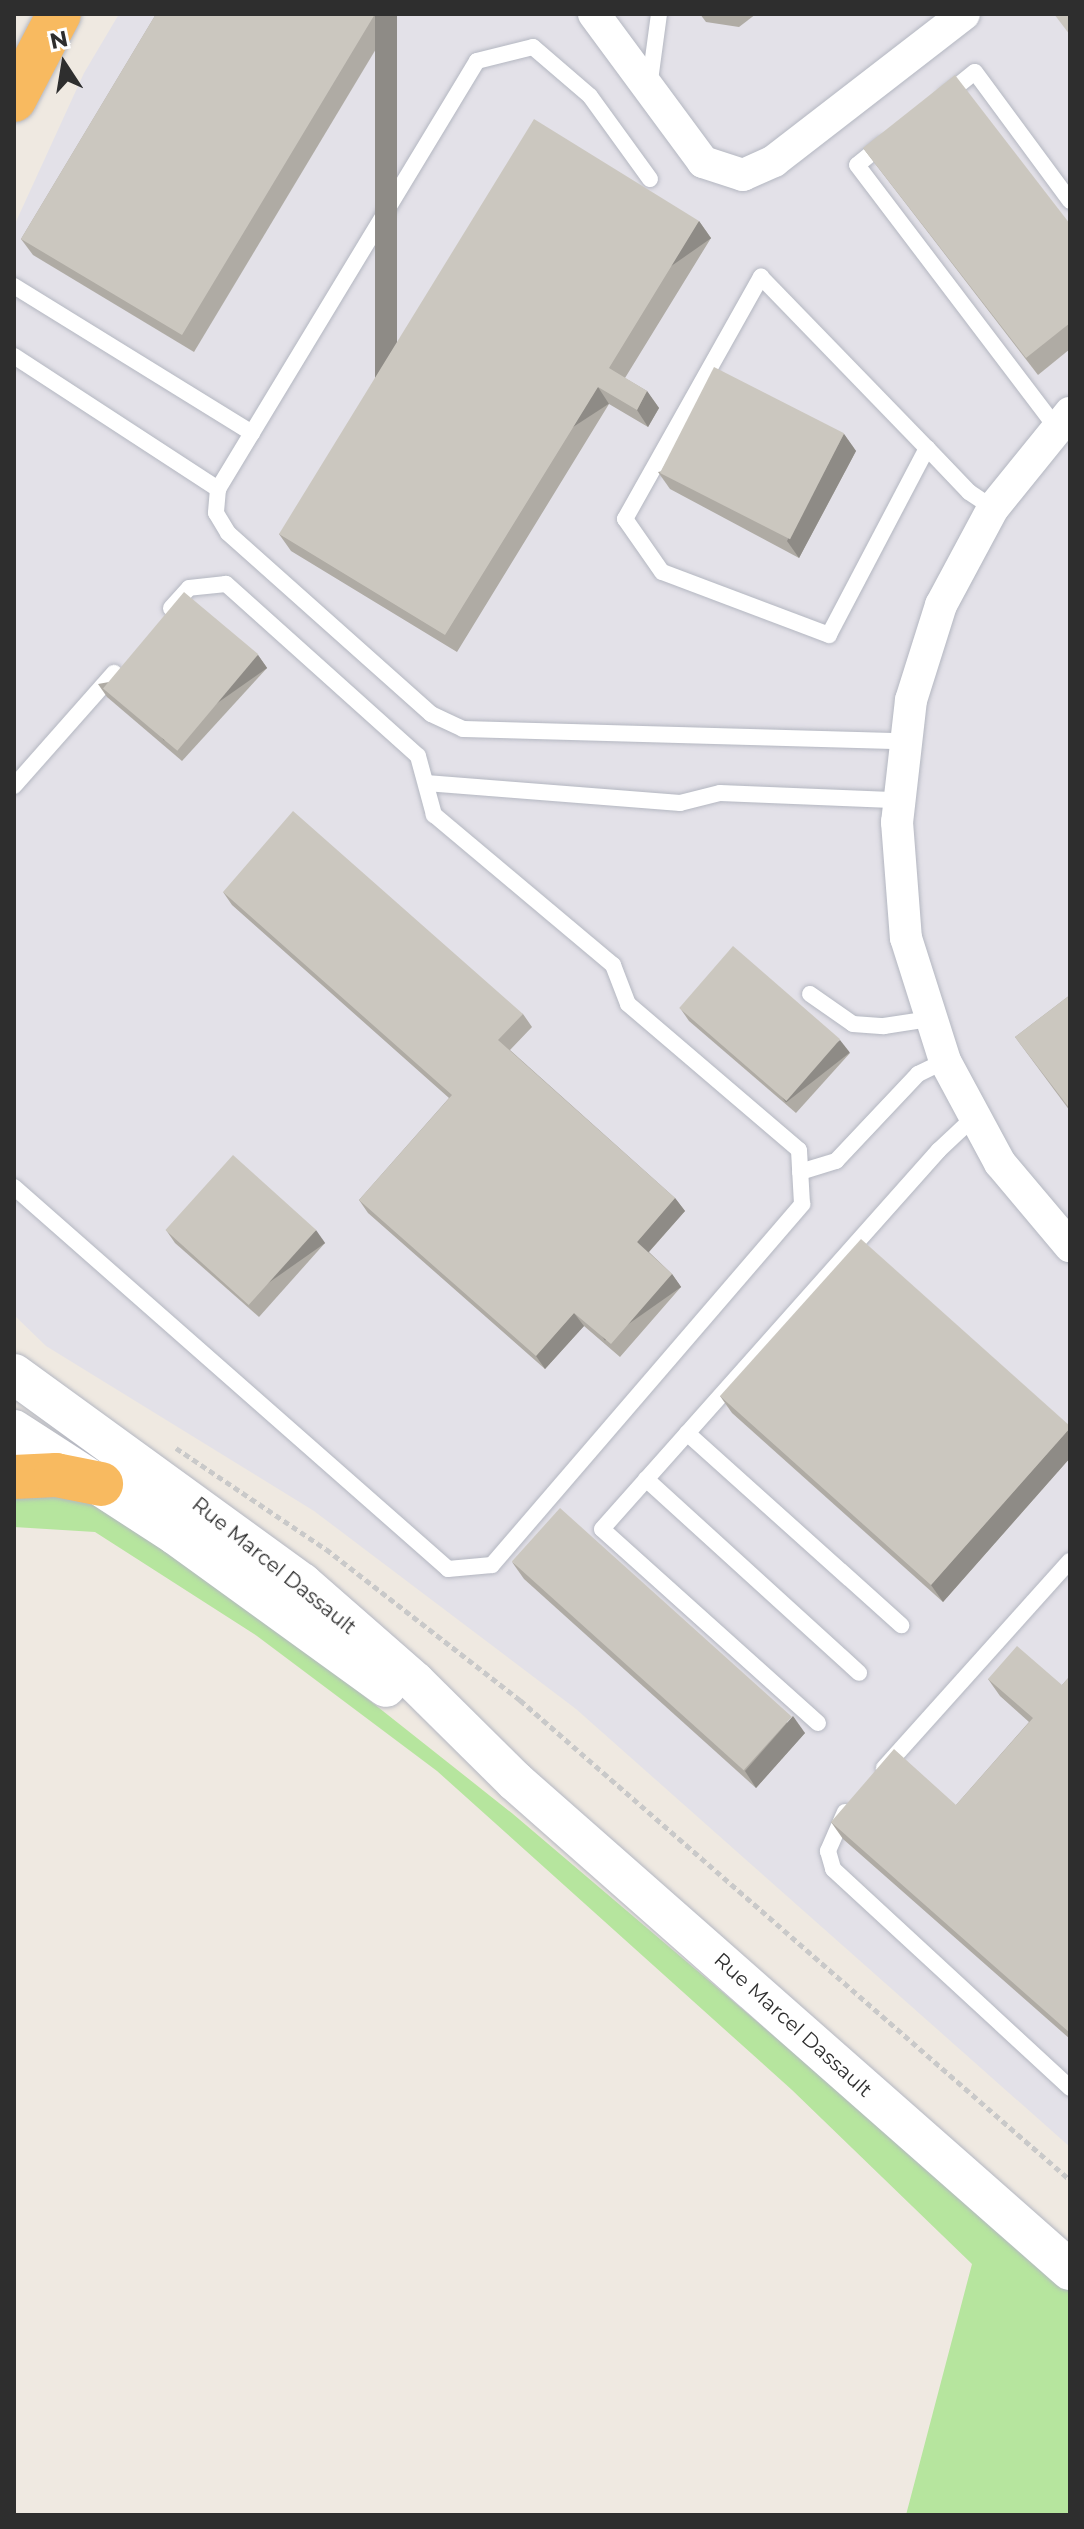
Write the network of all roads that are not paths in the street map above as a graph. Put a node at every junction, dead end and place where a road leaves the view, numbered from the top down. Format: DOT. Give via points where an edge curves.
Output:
graph roads {
  1 [pos="59,14"];
  2 [pos="594,14"];
  3 [pos="659,14"];
  4 [pos="964,14"];
  5 [pos="649,91"];
  6 [pos="14,100"];
  7 [pos="928,109"];
  8 [pos="892,137"];
  9 [pos="650,179"];
  10 [pos="1070,201"];
  11 [pos="14,286"];
  12 [pos="14,356"];
  13 [pos="1063,420"];
  14 [pos="252,433"];
  15 [pos="927,448"];
  16 [pos="218,489"];
  17 [pos="993,508"];
  18 [pos="158,623"];
  19 [pos="127,658"];
  20 [pos="903,741"];
  21 [pos="426,783"];
  22 [pos="14,786"];
  23 [pos="898,800"];
  24 [pos="810,994"];
  25 [pos="930,1019"];
  26 [pos="945,1061"];
  27 [pos="972,1119"];
  28 [pos="800,1172"];
  29 [pos="14,1187"];
  30 [pos="1070,1246"];
  31 [pos="14,1374"];
  32 [pos="14,1430"];
  33 [pos="687,1433"];
  34 [pos="14,1477"];
  35 [pos="646,1479"];
  36 [pos="101,1484"];
  37 [pos="1070,1561"];
  38 [pos="901,1625"];
  39 [pos="859,1673"];
  40 [pos="818,1723"];
  41 [pos="515,1781"];
  42 [pos="1070,2088"];
  43 [pos="1070,2270"];
  1 -- 6 [label="highway"];
  2 -- 5 [label="street"];
  3 -- 5 [label="lane"];
  4 -- 5 [label="street" via="774,161 743,175 703,162"];
  7 -- 10 [label="lane" via="975,72"];
  8 -- 13 [label="lane" via="857,165"];
  9 -- 14 [label="lane" via="590,96 533,47 477,61"];
  11 -- 14 [label="lane"];
  12 -- 16 [label="lane"];
  13 -- 17 [label="street"];
  14 -- 16 [label="lane"];
  15 -- 15 [label="lane" via="761,277 625,519 662,572 829,635"];
  15 -- 17 [label="lane" via="969,492"];
  16 -- 20 [label="lane" via="216,513 228,533 431,714 463,729"];
  17 -- 20 [label="street" via="941,605 918,668"];
  18 -- 21 [label="lane" via="189,588 226,584 418,756"];
  19 -- 22 [label="lane"];
  20 -- 23 [label="street"];
  21 -- 23 [label="lane" via="680,803 720,793"];
  21 -- 28 [label="lane" via="434,815 613,965 628,1004 799,1150"];
  23 -- 25 [label="street" via="906,938"];
  24 -- 25 [label="lane" via="853,1024 884,1026"];
  25 -- 26 [label="street"];
  26 -- 27 [label="street"];
  26 -- 28 [label="lane" via="918,1074 836,1161"];
  27 -- 30 [label="street" via="1025,1198"];
  27 -- 33 [label="lane"];
  28 -- 29 [label="lane" via="802,1204 492,1565 448,1569"];
  31 -- 41 [label="street, Rue Marcel Dassault" via="302,1583 415,1682"];
  32 -- 36 [label="street, Rue Marcel Dassault"];
  33 -- 35 [label="lane"];
  33 -- 38 [label="lane"];
  34 -- 36 [label="highway" via="56,1475"];
  35 -- 39 [label="lane"];
  35 -- 40 [label="lane" via="602,1529"];
  36 -- 41 [label="street, Rue Marcel Dassault"];
  37 -- 42 [label="lane" via="837,1821 828,1851 833,1869"];
  41 -- 43 [label="street, Rue Marcel Dassault"];
}
